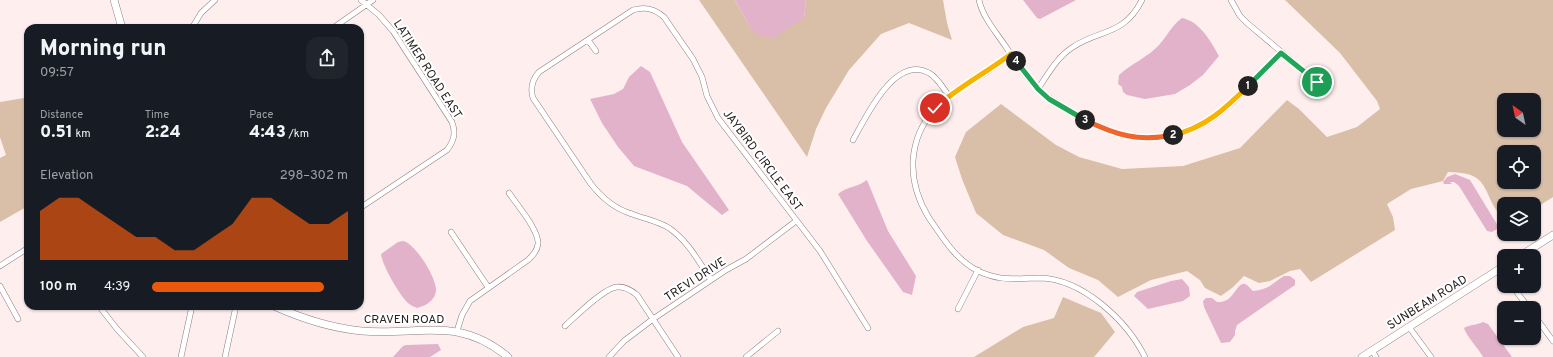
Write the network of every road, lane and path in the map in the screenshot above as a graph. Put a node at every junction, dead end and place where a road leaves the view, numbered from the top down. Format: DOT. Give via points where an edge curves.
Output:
graph roads {
  1 [pos="114,0"];
  2 [pos="215,0"];
  3 [pos="361,0"];
  4 [pos="373,0"];
  5 [pos="979,0"];
  6 [pos="1142,0"];
  7 [pos="1231,0"];
  8 [pos="368,5"];
  9 [pos="121,24"];
  10 [pos="194,24"];
  11 [pos="339,24"];
  12 [pos="588,40"];
  13 [pos="596,51"];
  14 [pos="1281,53"];
  15 [pos="1011,54"];
  16 [pos="1329,85"];
  17 [pos="1038,89"];
  18 [pos="949,96"];
  19 [pos="853,140"];
  20 [pos="509,193"];
  21 [pos="364,205"];
  22 [pos="796,221"];
  23 [pos="451,232"];
  24 [pos="1553,235"];
  25 [pos="1531,249"];
  26 [pos="24,251"];
  27 [pos="0,266"];
  28 [pos="978,270"];
  29 [pos="1497,274"];
  30 [pos="711,280"];
  31 [pos="0,286"];
  32 [pos="488,287"];
  33 [pos="958,309"];
  34 [pos="102,310"];
  35 [pos="191,310"];
  36 [pos="235,310"];
  37 [pos="283,310"];
  38 [pos="18,319"];
  39 [pos="653,319"];
  40 [pos="1541,325"];
  41 [pos="565,326"];
  42 [pos="1409,327"];
  43 [pos="868,328"];
  44 [pos="457,331"];
  45 [pos="778,331"];
  46 [pos="1553,341"];
  47 [pos="1372,350"];
  48 [pos="143,357"];
  49 [pos="181,357"];
  50 [pos="225,357"];
  51 [pos="508,357"];
  52 [pos="609,357"];
  53 [pos="678,357"];
  54 [pos="746,357"];
  55 [pos="1145,357"];
  56 [pos="1362,357"];
  57 [pos="1376,357"];
  58 [pos="1431,357"];
  1 -- 9 [label="street"];
  2 -- 10 [label="street" via="201,13"];
  3 -- 8 [label="street, LATIMER ROAD EAST"];
  4 -- 8 [label="street"];
  5 -- 15 [label="street" via="987,20"];
  6 -- 17 [label="street" via="1129,19 1120,26 1081,42 1066,52"];
  7 -- 14 [label="street" via="1240,16"];
  8 -- 11 [label="street"];
  8 -- 21 [label="street, LATIMER ROAD EAST" via="401,44 452,122 454,136 447,150"];
  12 -- 13 [label="street"];
  12 -- 22 [label="street, JAYBIRD CIRCLE EAST" via="633,10 645,8 664,17 693,60 715,113"];
  12 -- 30 [label="street" via="539,72 532,81 533,98 600,195 619,209 658,222 670,229 690,248"];
  14 -- 16 [label="street" via="1317,82"];
  14 -- 17 [label="street" via="1215,118 1180,134 1162,137 1146,138 1110,132 1049,99"];
  15 -- 17 [label="street"];
  15 -- 18 [label="street"];
  18 -- 19 [label="street" via="928,73 909,69 900,73 873,106"];
  18 -- 28 [label="street" via="935,108 919,134 914,150 913,178 916,193 925,210 953,252"];
  20 -- 32 [label="street" via="534,231 538,245 528,260"];
  22 -- 30 [label="street, TREVI DRIVE" via="746,259"];
  22 -- 43 [label="street, JAYBIRD CIRCLE EAST" via="833,270"];
  23 -- 32 [label="street"];
  24 -- 25 [label="street"];
  26 -- 27 [label="street"];
  28 -- 33 [label="street"];
  28 -- 55 [label="street" via="1009,280 1041,278 1071,286 1101,303 1122,323"];
  29 -- 42 [label="street, SUNBEAM ROAD"];
  30 -- 39 [label="street, TREVI DRIVE"];
  31 -- 38 [label="street"];
  32 -- 44 [label="street" via="470,301"];
  34 -- 48 [label="street"];
  35 -- 49 [label="street"];
  36 -- 50 [label="street"];
  37 -- 44 [label="street, CRAVEN ROAD" via="329,326 362,331"];
  39 -- 41 [label="street" via="637,295 631,290 618,287 605,292"];
  39 -- 52 [label="street, TREVI DRIVE"];
  39 -- 53 [label="street"];
  40 -- 46 [label="street"];
  42 -- 47 [label="street, SUNBEAM ROAD"];
  42 -- 58 [label="street"];
  44 -- 51 [label="street, CRAVEN ROAD" via="480,340"];
  45 -- 54 [label="street"];
  47 -- 56 [label="street, SUNBEAM ROAD"];
  47 -- 57 [label="street"];
}
